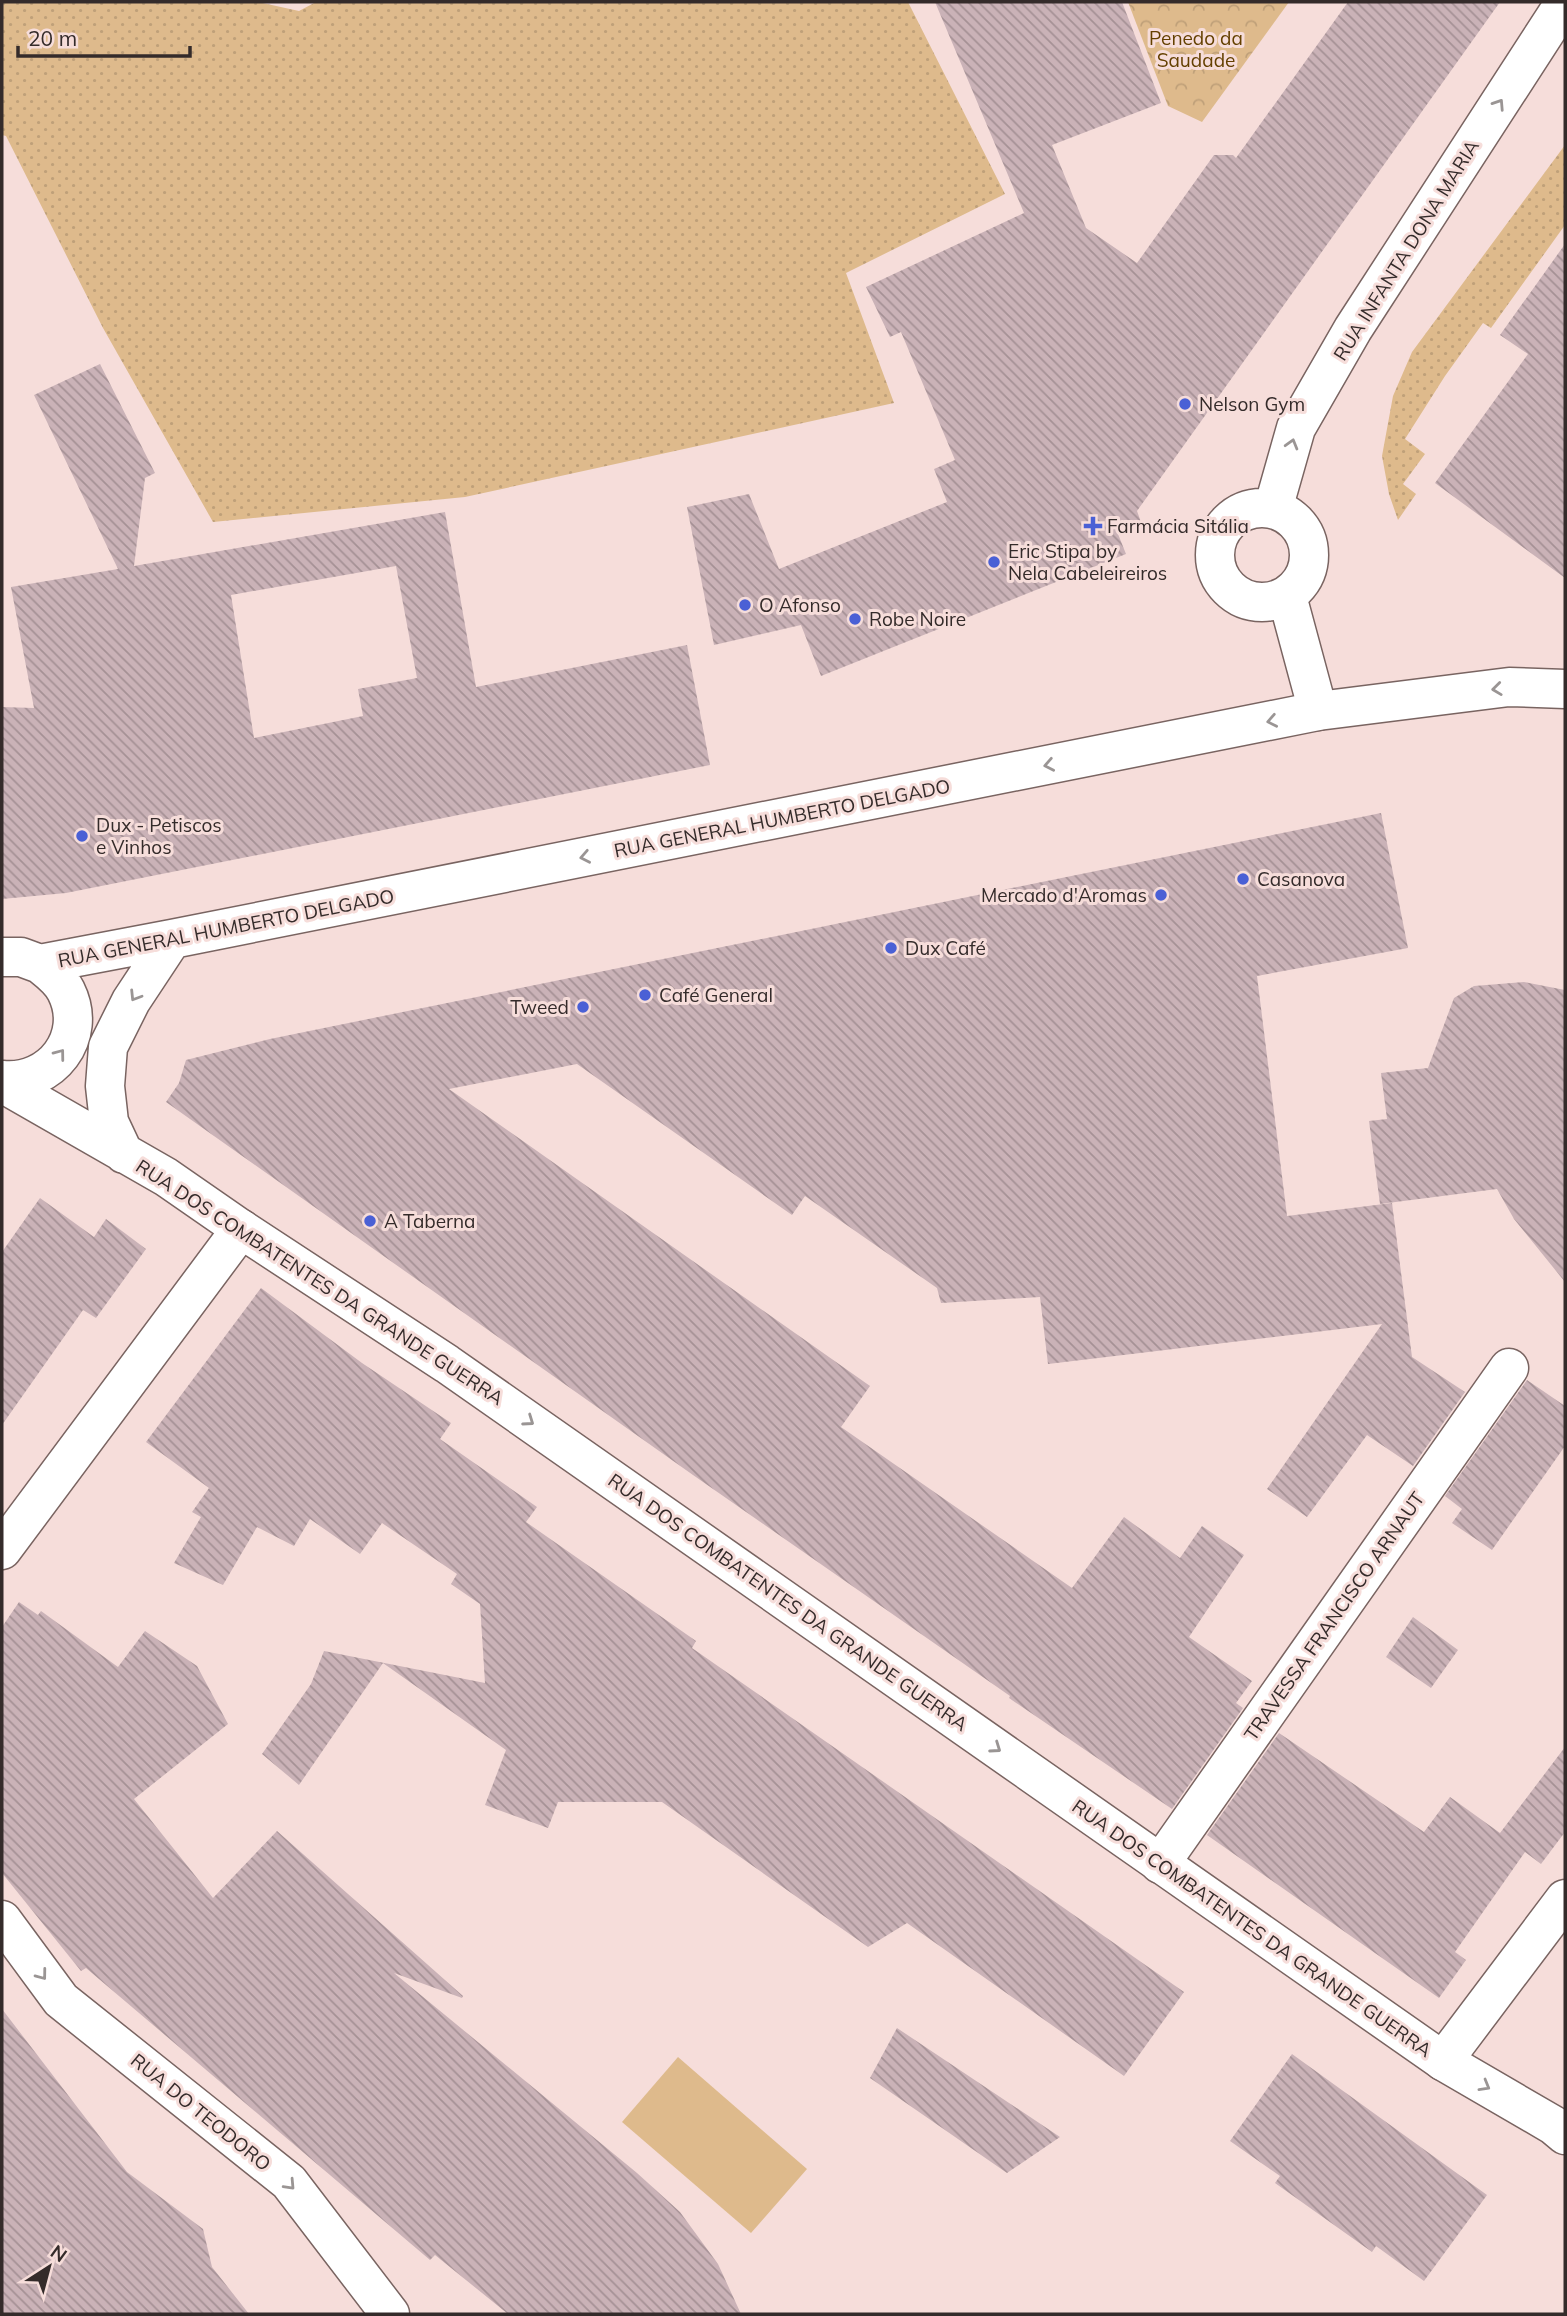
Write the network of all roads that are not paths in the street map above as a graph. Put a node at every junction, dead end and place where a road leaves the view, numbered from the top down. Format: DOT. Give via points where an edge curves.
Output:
graph roads {
  1 [pos="1565,2"];
  2 [pos="1273,509"];
  3 [pos="1287,596"];
  4 [pos="1565,689"];
  5 [pos="1318,712"];
  6 [pos="172,939"];
  7 [pos="2,957"];
  8 [pos="40,964"];
  9 [pos="2,1082"];
  10 [pos="124,1154"];
  11 [pos="241,1229"];
  12 [pos="1509,1368"];
  13 [pos="2,1550"];
  14 [pos="1160,1864"];
  15 [pos="1565,1899"];
  16 [pos="2,1920"];
  17 [pos="1443,2061"];
  18 [pos="1565,2135"];
  19 [pos="390,2314"];
  2 -- 1 [label="main road, RUA INFANTA DONA MARIA, one-way" via="1296,428 1353,329"];
  2 -- 3 [label="main road" via="1299,526 1310,555 1307,571"];
  2 -- 3 [label="main road" via="1257,508 1228,522 1215,550 1216,566 1232,592 1245,599 1260,603"];
  3 -- 5 [label="main road"];
  4 -- 5 [label="main road, RUA GENERAL HUMBERTO DELGADO, one-way" via="1509,687"];
  5 -- 6 [label="main road, RUA GENERAL HUMBERTO DELGADO, one-way"];
  6 -- 8 [label="main road, RUA GENERAL HUMBERTO DELGADO"];
  6 -- 10 [label="main road, one-way" via="131,1001 108,1047 105,1087 109,1122"];
  7 -- 8 [label="main road, RUA GENERAL HUMBERTO DELGADO"];
  9 -- 8 [label="main road, one-way" via="38,1075 56,1062 68,1044 72,1004 57,977"];
  9 -- 10 [label="main road, RUA DOS COMBATENTES DA GRANDE GUERRA"];
  10 -- 11 [label="main road, RUA DOS COMBATENTES DA GRANDE GUERRA"];
  11 -- 13 [label="main road"];
  11 -- 14 [label="main road, RUA DOS COMBATENTES DA GRANDE GUERRA, one-way" via="447,1364"];
  12 -- 14 [label="main road, TRAVESSA FRANCISCO ARNAUT"];
  14 -- 17 [label="main road, RUA DOS COMBATENTES DA GRANDE GUERRA"];
  15 -- 17 [label="main road"];
  16 -- 19 [label="main road, RUA DO TEODORO, one-way" via="61,2000 289,2182"];
  17 -- 18 [label="main road, RUA DOS COMBATENTES DA GRANDE GUERRA, one-way"];
}
